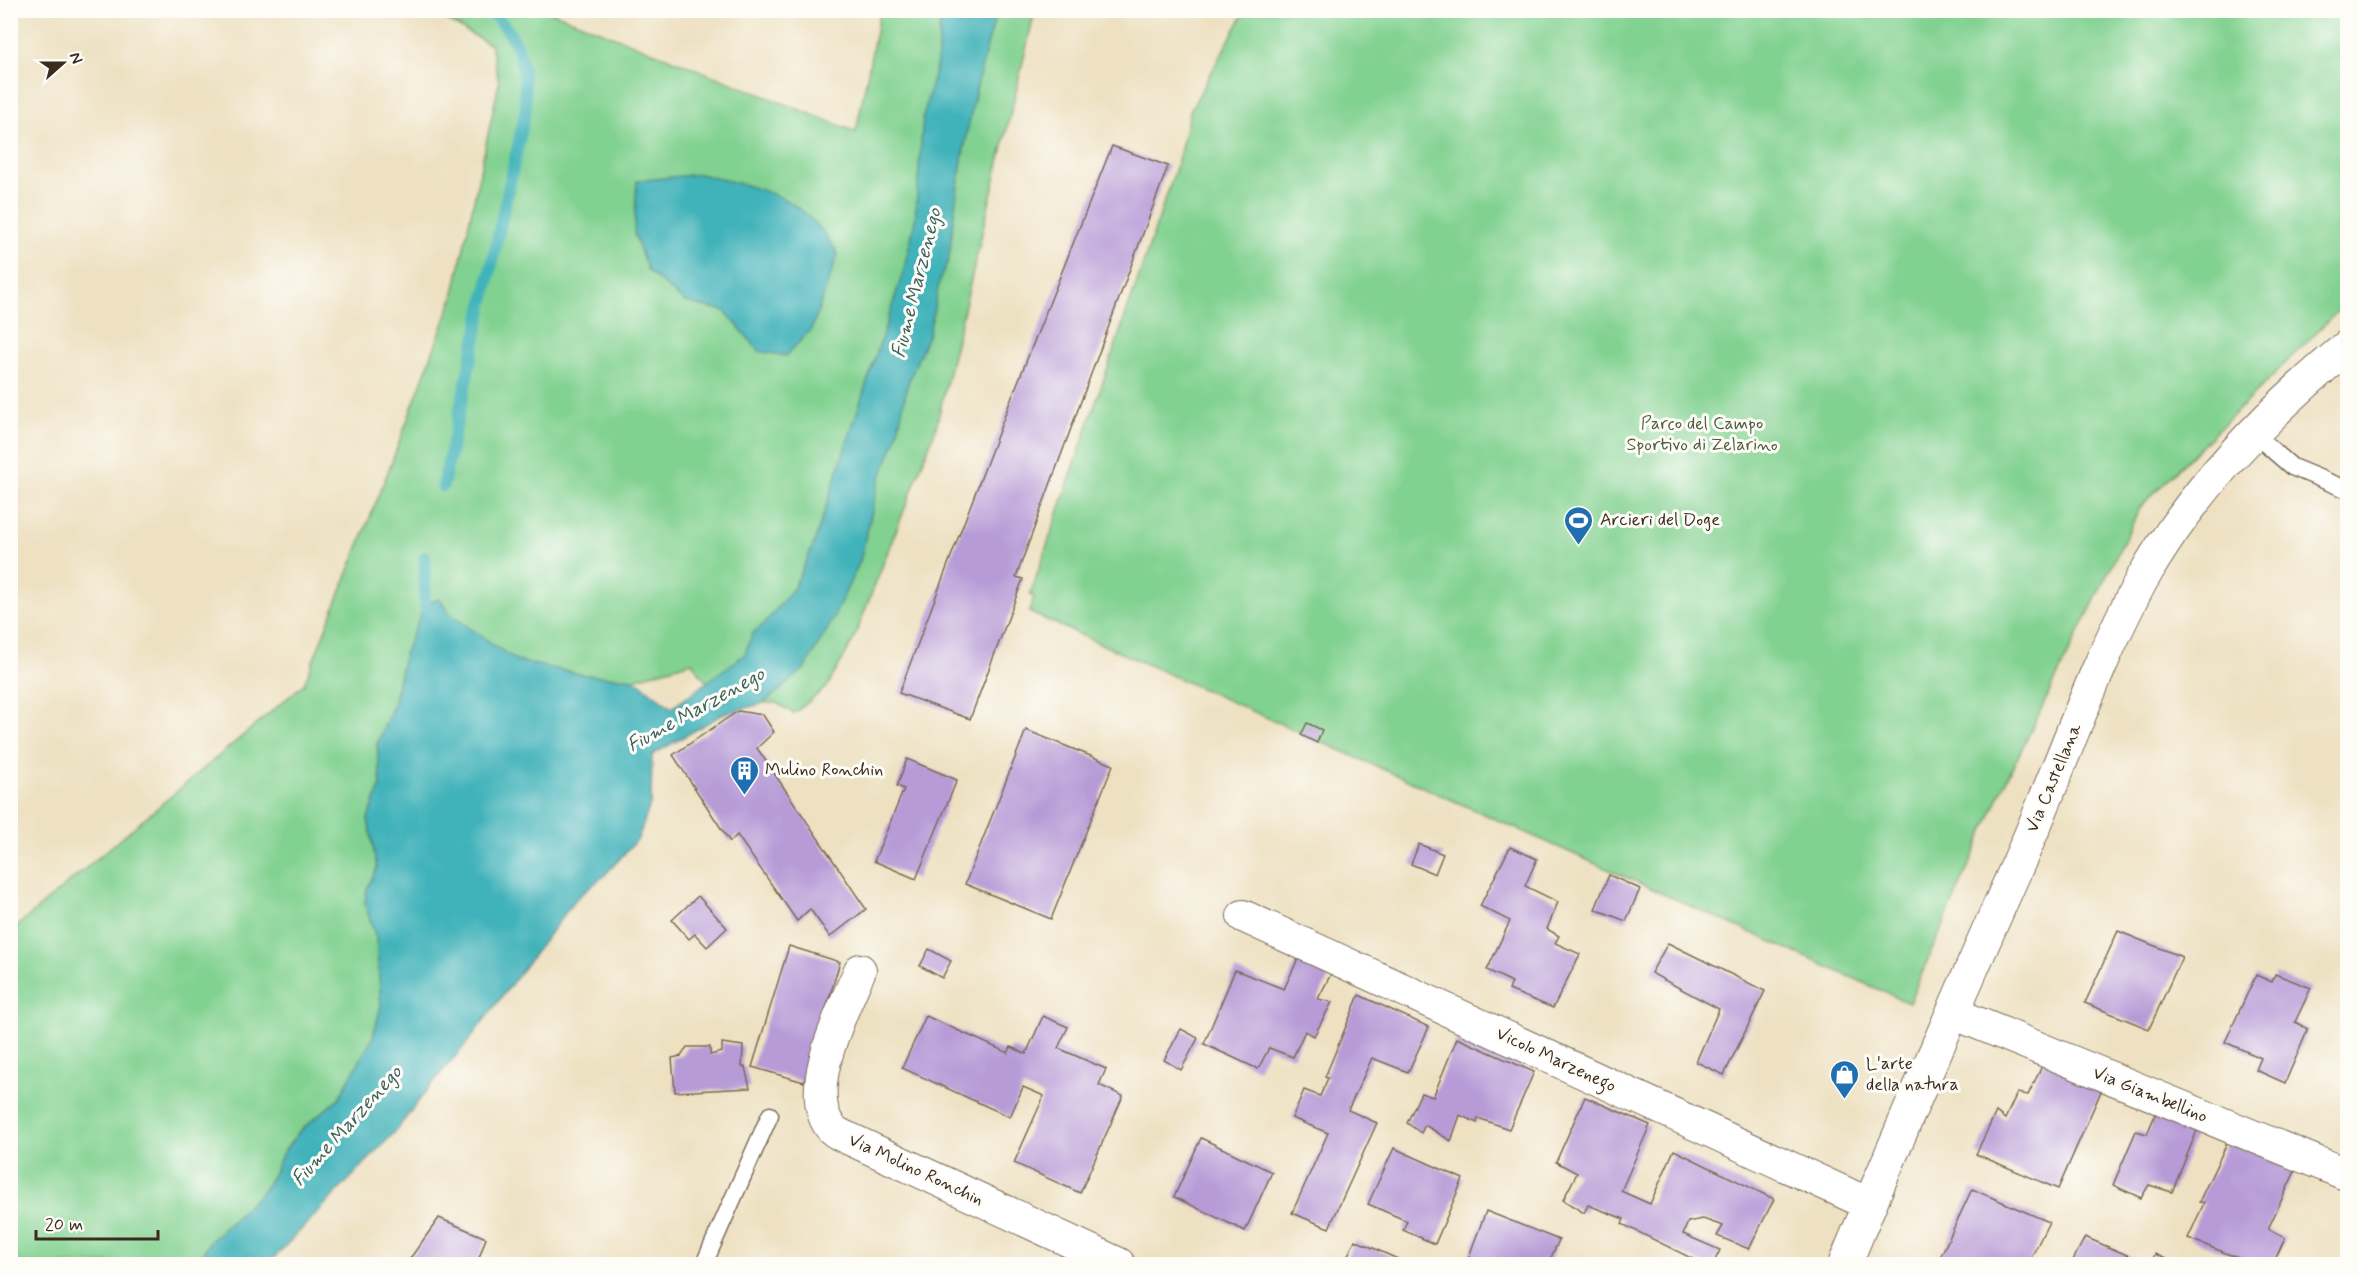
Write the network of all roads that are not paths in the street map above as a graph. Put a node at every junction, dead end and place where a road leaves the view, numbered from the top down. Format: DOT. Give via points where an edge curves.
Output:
graph roads {
  1 [pos="2348,346"];
  2 [pos="2253,433"];
  3 [pos="2348,490"];
  4 [pos="1243,916"];
  5 [pos="860,970"];
  6 [pos="1953,1013"];
  7 [pos="770,1115"];
  8 [pos="2348,1175"];
  9 [pos="1869,1204"];
  10 [pos="704,1264"];
  11 [pos="1119,1264"];
  12 [pos="1845,1264"];
  1 -- 2 [label="street, Via Castellana"];
  2 -- 3 [label="lane" via="2292,466"];
  2 -- 6 [label="street, Via Castellana" via="2171,534 2116,629"];
  4 -- 9 [label="street, Vicolo Marzenego"];
  5 -- 11 [label="street, Via Molino Ronchin" via="836,1029 822,1078 823,1106 831,1128"];
  6 -- 8 [label="street, Via Giambellino"];
  6 -- 9 [label="street, Via Castellana"];
  7 -- 10 [label="lane"];
  9 -- 12 [label="street, Via Castellana"];
}
